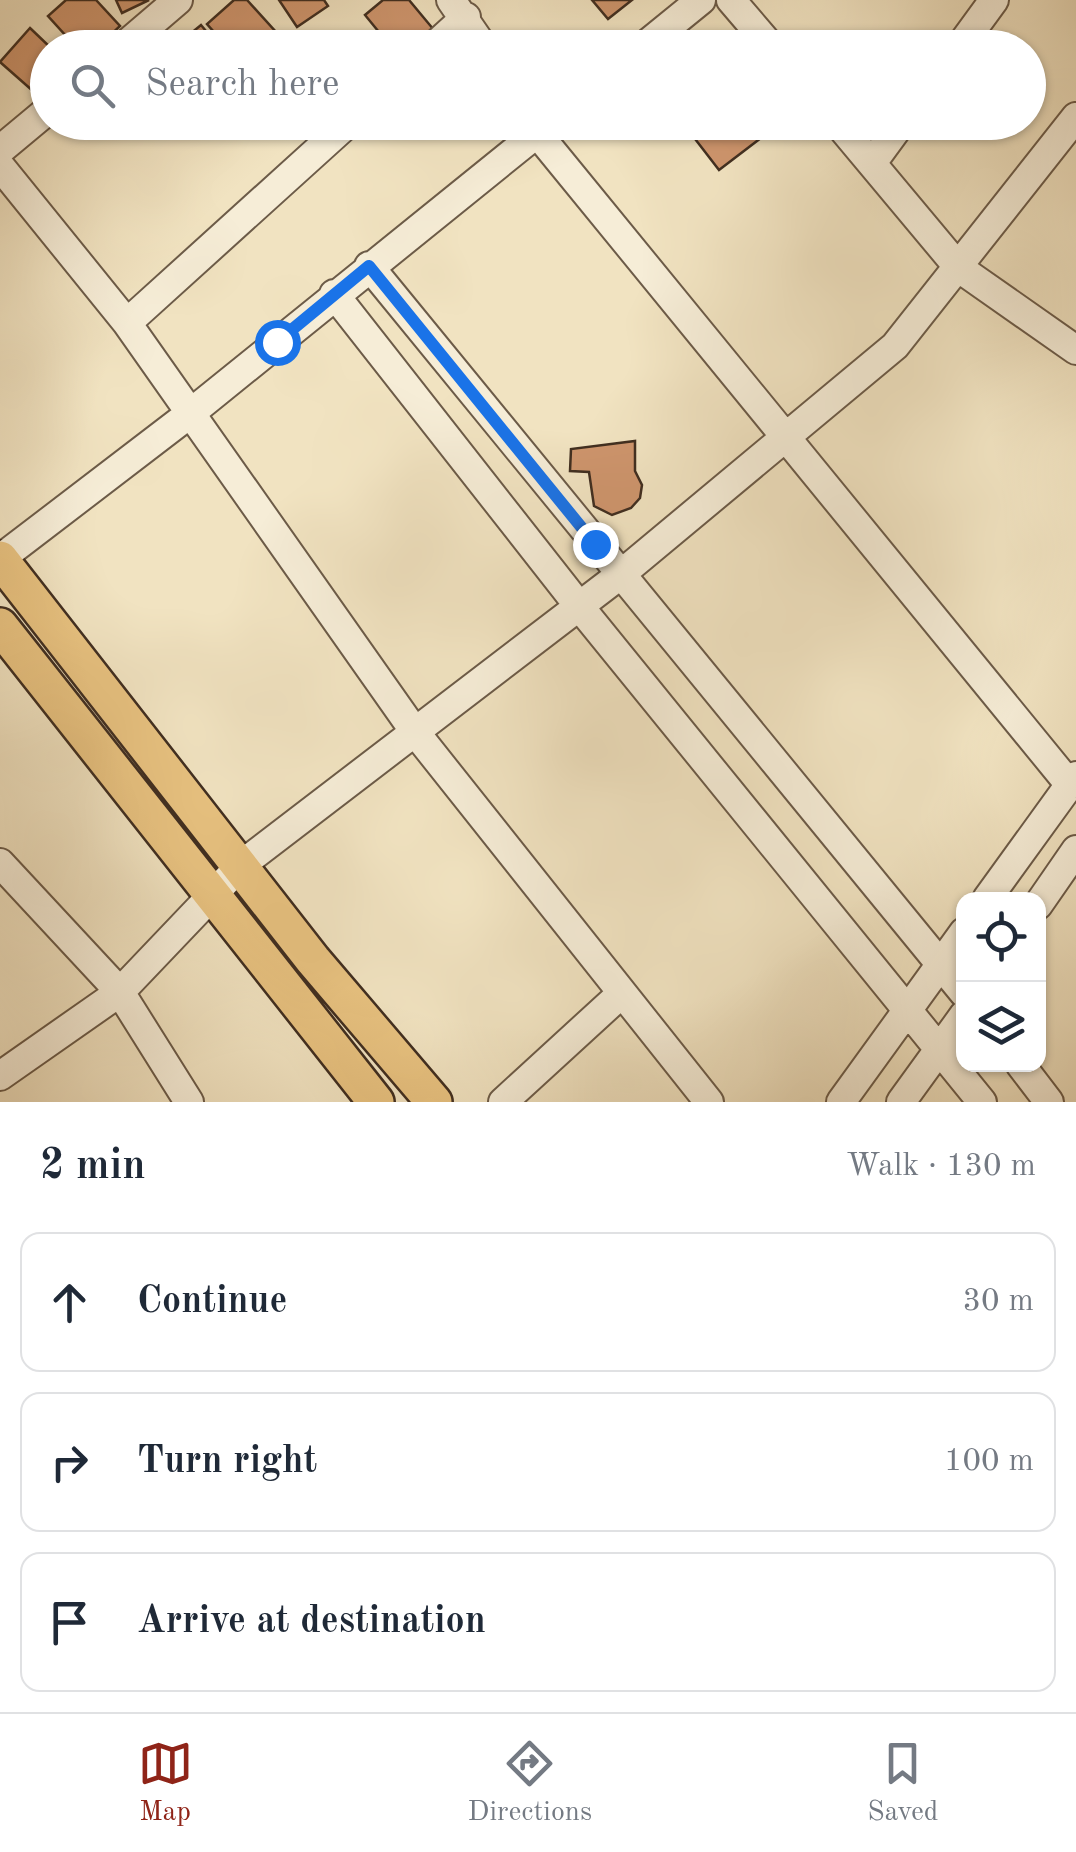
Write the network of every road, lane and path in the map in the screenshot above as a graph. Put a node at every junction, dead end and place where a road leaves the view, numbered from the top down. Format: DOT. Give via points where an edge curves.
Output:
graph roads {
  1 [pos="178,0"];
  2 [pos="701,0"];
  3 [pos="731,0"];
  4 [pos="994,0"];
  5 [pos="458,9"];
  6 [pos="143,30"];
  7 [pos="444,30"];
  8 [pos="472,30"];
  9 [pos="664,30"];
  10 [pos="757,30"];
  11 [pos="972,30"];
  12 [pos="1076,117"];
  13 [pos="30,125"];
  14 [pos="329,140"];
  15 [pos="521,140"];
  16 [pos="549,140"];
  17 [pos="852,140"];
  18 [pos="889,140"];
  19 [pos="0,150"];
  20 [pos="872,163"];
  21 [pos="0,166"];
  22 [pos="369,266"];
  23 [pos="959,268"];
  24 [pos="334,294"];
  25 [pos="128,322"];
  26 [pos="1076,350"];
  27 [pos="192,412"];
  28 [pos="784,439"];
  29 [pos="0,559"];
  30 [pos="620,574"];
  31 [pos="579,606"];
  32 [pos="0,626"];
  33 [pos="415,732"];
  34 [pos="1073,780"];
  35 [pos="1076,850"];
  36 [pos="0,863"];
  37 [pos="241,865"];
  38 [pos="993,892"];
  39 [pos="1046,893"];
  40 [pos="212,894"];
  41 [pos="956,943"];
  42 [pos="940,964"];
  43 [pos="956,983"];
  44 [pos="120,992"];
  45 [pos="622,993"];
  46 [pos="907,1010"];
  47 [pos="956,1026"];
  48 [pos="940,1048"];
  49 [pos="1026,1072"];
  50 [pos="0,1076"];
  51 [pos="189,1102"];
  52 [pos="376,1102"];
  53 [pos="434,1102"];
  54 [pos="503,1102"];
  55 [pos="709,1102"];
  56 [pos="841,1102"];
  57 [pos="902,1102"];
  58 [pos="982,1102"];
  59 [pos="1049,1102"];
  1 -- 6 [label="street"];
  2 -- 9 [label="street"];
  3 -- 10 [label="street"];
  4 -- 11 [label="street"];
  5 -- 7 [label="street"];
  5 -- 8 [label="street"];
  12 -- 23 [label="street"];
  13 -- 19 [label="street"];
  14 -- 25 [label="street"];
  15 -- 22 [label="street"];
  16 -- 28 [label="street"];
  17 -- 20 [label="street"];
  18 -- 20 [label="street"];
  20 -- 23 [label="street"];
  21 -- 25 [label="street"];
  22 -- 24 [label="street"];
  22 -- 30 [label="street"];
  23 -- 26 [label="street"];
  23 -- 28 [label="street" via="895,346"];
  24 -- 27 [label="street"];
  24 -- 31 [label="street"];
  25 -- 27 [label="street"];
  27 -- 29 [label="street"];
  27 -- 33 [label="street"];
  28 -- 30 [label="street"];
  28 -- 34 [label="street"];
  29 -- 37 [label="main road"];
  30 -- 31 [label="street"];
  30 -- 42 [label="street"];
  31 -- 33 [label="street"];
  31 -- 46 [label="street"];
  32 -- 40 [label="main road"];
  33 -- 37 [label="street"];
  33 -- 45 [label="street"];
  34 -- 38 [label="street"];
  35 -- 39 [label="street"];
  36 -- 44 [label="street"];
  37 -- 40 [label="street"];
  37 -- 53 [label="main road"];
  40 -- 44 [label="street"];
  40 -- 52 [label="main road"];
  41 -- 42 [label="street"];
  42 -- 43 [label="street"];
  42 -- 46 [label="street"];
  44 -- 50 [label="street"];
  44 -- 51 [label="street"];
  45 -- 54 [label="street"];
  45 -- 55 [label="street"];
  46 -- 48 [label="street"];
  46 -- 56 [label="street"];
  47 -- 48 [label="street"];
  48 -- 57 [label="street"];
  48 -- 58 [label="street"];
  49 -- 59 [label="street"];
}
